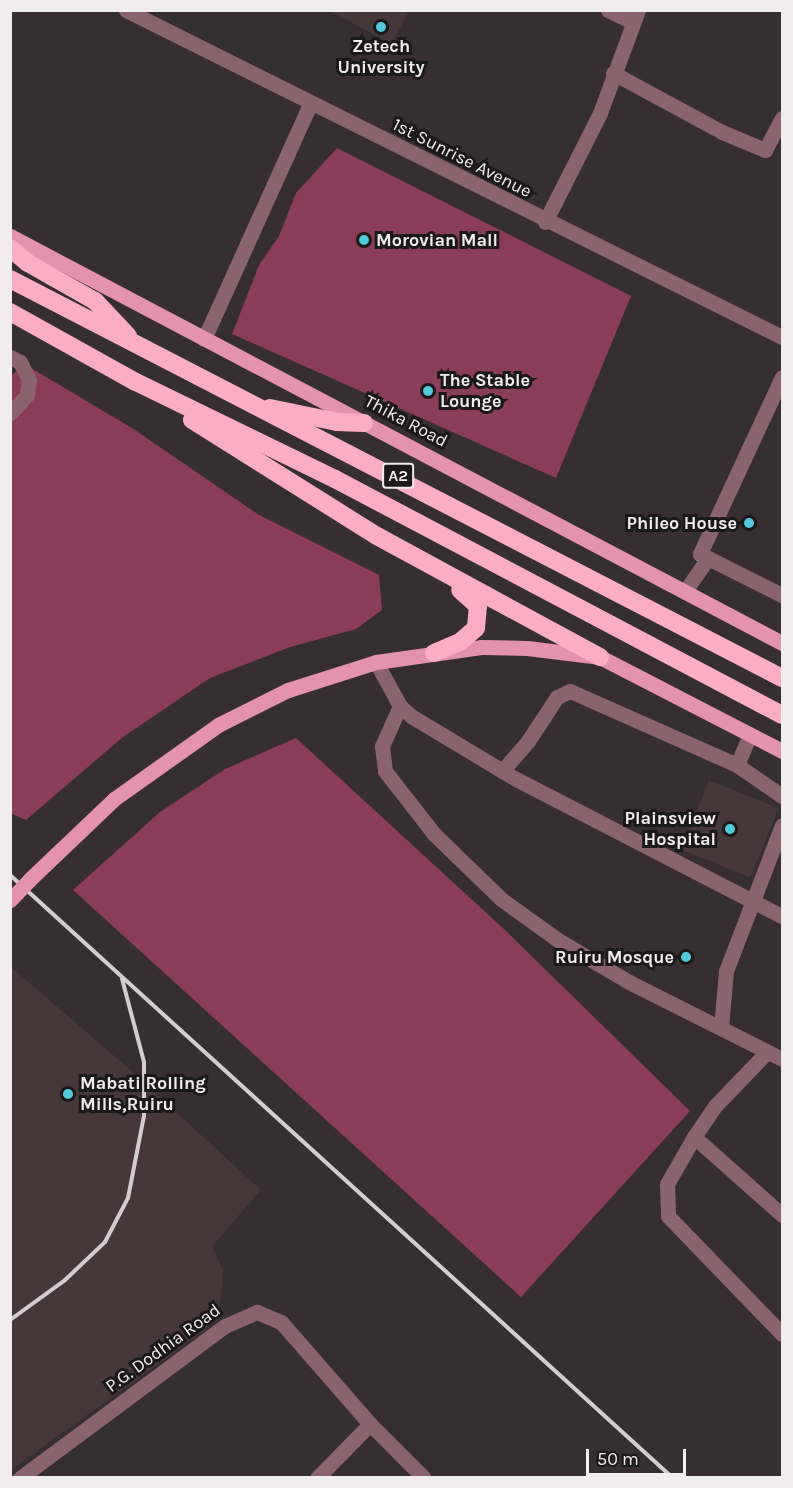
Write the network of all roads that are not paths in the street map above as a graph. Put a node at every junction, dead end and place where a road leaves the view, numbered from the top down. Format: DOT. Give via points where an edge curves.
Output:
graph roads {
  1 [pos="126,10"];
  2 [pos="609,10"];
  3 [pos="636,16"];
  4 [pos="613,73"];
  5 [pos="310,104"];
  6 [pos="783,118"];
  7 [pos="545,222"];
  8 [pos="10,236"];
  9 [pos="10,248"];
  10 [pos="10,279"];
  11 [pos="10,312"];
  12 [pos="783,337"];
  13 [pos="204,339"];
  14 [pos="139,347"];
  15 [pos="10,357"];
  16 [pos="783,377"];
  17 [pos="136,382"];
  18 [pos="260,407"];
  19 [pos="10,413"];
  20 [pos="364,423"];
  21 [pos="377,536"];
  22 [pos="708,558"];
  23 [pos="685,591"];
  24 [pos="783,595"];
  25 [pos="783,644"];
  26 [pos="434,653"];
  27 [pos="600,657"];
  28 [pos="376,662"];
  29 [pos="783,678"];
  30 [pos="400,706"];
  31 [pos="783,715"];
  32 [pos="750,735"];
  33 [pos="783,751"];
  34 [pos="737,765"];
  35 [pos="501,771"];
  36 [pos="783,796"];
  37 [pos="783,825"];
  38 [pos="10,900"];
  39 [pos="754,902"];
  40 [pos="783,916"];
  41 [pos="721,1028"];
  42 [pos="778,1059"];
  43 [pos="694,1137"];
  44 [pos="783,1215"];
  45 [pos="783,1334"];
  46 [pos="370,1424"];
  47 [pos="20,1478"];
  48 [pos="317,1478"];
  49 [pos="424,1478"];
  1 -- 5 [label="street, 1st Sunrise Avenue"];
  2 -- 3 [label="street"];
  3 -- 4 [label="street"];
  4 -- 6 [label="street" via="722,132 765,150"];
  4 -- 7 [label="street" via="600,113"];
  5 -- 7 [label="street, 1st Sunrise Avenue"];
  5 -- 13 [label="street"];
  7 -- 12 [label="street, 1st Sunrise Avenue"];
  8 -- 13 [label="main road, Thika Road"];
  9 -- 14 [label="highway" via="28,263 94,301"];
  10 -- 14 [label="highway, A2"];
  11 -- 17 [label="highway, A2"];
  13 -- 20 [label="main road, Thika Road"];
  14 -- 18 [label="highway, A2"];
  15 -- 19 [label="street" via="20,362 29,380 27,395"];
  16 -- 22 [label="street" via="700,554"];
  17 -- 21 [label="highway" via="272,474"];
  17 -- 31 [label="highway, A2" via="335,479"];
  18 -- 20 [label="highway"];
  18 -- 29 [label="highway, A2"];
  20 -- 23 [label="main road, Thika Road"];
  21 -- 26 [label="highway" via="478,606 476,628 460,642"];
  21 -- 27 [label="highway"];
  22 -- 23 [label="street"];
  22 -- 24 [label="street"];
  23 -- 25 [label="main road, Thika Road"];
  26 -- 27 [label="main road" via="482,647 527,648"];
  26 -- 28 [label="main road"];
  27 -- 32 [label="main road"];
  28 -- 30 [label="street"];
  28 -- 38 [label="main road, bridge" via="288,690 209,731 114,799"];
  30 -- 35 [label="street"];
  30 -- 41 [label="street" via="382,746 381,763 434,834 501,899 558,940"];
  32 -- 33 [label="main road"];
  32 -- 34 [label="street"];
  34 -- 35 [label="street" via="570,691 557,697 528,741"];
  34 -- 36 [label="street"];
  35 -- 39 [label="street"];
  37 -- 39 [label="street"];
  39 -- 40 [label="street"];
  39 -- 41 [label="street" via="726,971"];
  41 -- 42 [label="street"];
  42 -- 43 [label="street" via="715,1106"];
  43 -- 44 [label="street"];
  43 -- 45 [label="street" via="667,1184 668,1216"];
  46 -- 47 [label="street, P.G. Dodhia Road" via="280,1322 257,1312 225,1326"];
  46 -- 48 [label="street"];
  46 -- 49 [label="street, P.G. Dodhia Road"];
}
